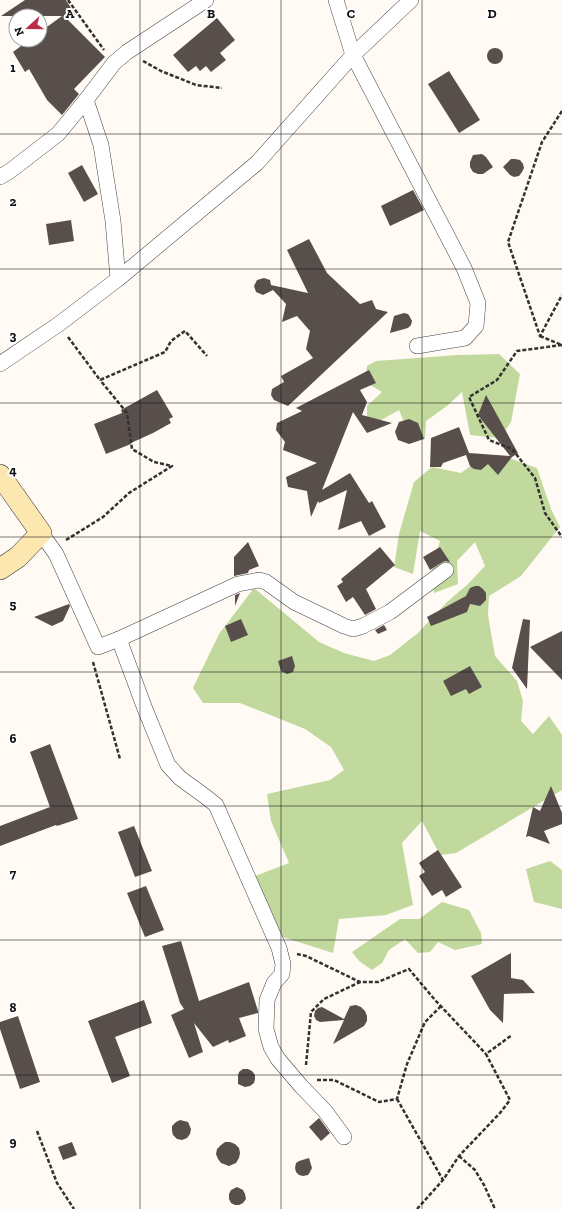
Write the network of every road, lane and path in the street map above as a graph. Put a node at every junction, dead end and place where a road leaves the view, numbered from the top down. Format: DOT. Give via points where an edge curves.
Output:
graph roads {
  1 [pos="68,0"];
  2 [pos="206,0"];
  3 [pos="336,0"];
  4 [pos="411,0"];
  5 [pos="127,52"];
  6 [pos="353,55"];
  7 [pos="114,63"];
  8 [pos="222,88"];
  9 [pos="86,100"];
  10 [pos="562,111"];
  11 [pos="0,177"];
  12 [pos="118,278"];
  13 [pos="562,295"];
  14 [pos="59,324"];
  15 [pos="540,336"];
  16 [pos="562,345"];
  17 [pos="417,346"];
  18 [pos="207,356"];
  19 [pos="0,364"];
  20 [pos="100,380"];
  21 [pos="0,475"];
  22 [pos="41,533"];
  23 [pos="562,537"];
  24 [pos="0,569"];
  25 [pos="446,570"];
  26 [pos="119,639"];
  27 [pos="98,647"];
  28 [pos="120,759"];
  29 [pos="279,948"];
  30 [pos="360,982"];
  31 [pos="441,1006"];
  32 [pos="512,1035"];
  33 [pos="486,1054"];
  34 [pos="303,1083"];
  35 [pos="397,1099"];
  36 [pos="37,1131"];
  37 [pos="344,1137"];
  38 [pos="458,1156"];
  39 [pos="443,1180"];
  40 [pos="74,1209"];
  41 [pos="417,1209"];
  42 [pos="495,1209"];
  1 -- 7 [label="path"];
  2 -- 5 [label="street"];
  3 -- 6 [label="street"];
  4 -- 6 [label="street"];
  5 -- 7 [label="street"];
  5 -- 8 [label="path" via="161,71 196,85"];
  6 -- 12 [label="street" via="257,163"];
  6 -- 17 [label="street" via="464,268 478,303 476,326 465,338"];
  7 -- 9 [label="street"];
  9 -- 11 [label="street" via="58,134"];
  9 -- 12 [label="street" via="101,145 113,221"];
  10 -- 15 [label="path" via="542,142 508,242"];
  12 -- 14 [label="street"];
  13 -- 15 [label="path"];
  14 -- 19 [label="street"];
  14 -- 20 [label="path"];
  15 -- 16 [label="path"];
  16 -- 23 [label="path" via="517,351 497,380 469,397 490,440 512,449 535,478 545,513"];
  18 -- 20 [label="path" via="185,331 171,341 165,352"];
  20 -- 22 [label="path" via="127,413 132,449 154,462 172,466 130,493 103,517 61,544"];
  21 -- 22 [label="street"];
  22 -- 24 [label="street" via="18,557"];
  22 -- 27 [label="street" via="56,554"];
  25 -- 26 [label="street" via="390,612 353,629 294,602 266,582 258,580 238,584"];
  26 -- 27 [label="street"];
  26 -- 29 [label="street" via="168,765 180,778 216,806"];
  27 -- 28 [label="path" via="92,662"];
  29 -- 30 [label="path" via="306,956"];
  29 -- 34 [label="street" via="283,964 282,974 274,983 267,1000 266,1030 278,1059"];
  30 -- 31 [label="path" via="378,982 409,969"];
  30 -- 34 [label="path" via="324,999 311,1012"];
  31 -- 33 [label="path"];
  31 -- 35 [label="path" via="425,1022 407,1064"];
  32 -- 33 [label="path"];
  33 -- 38 [label="path" via="510,1100"];
  34 -- 35 [label="path" via="334,1080 379,1102"];
  34 -- 37 [label="street"];
  35 -- 39 [label="path"];
  36 -- 40 [label="path" via="57,1183"];
  38 -- 39 [label="path"];
  38 -- 42 [label="path" via="475,1170"];
  39 -- 41 [label="path"];
}
